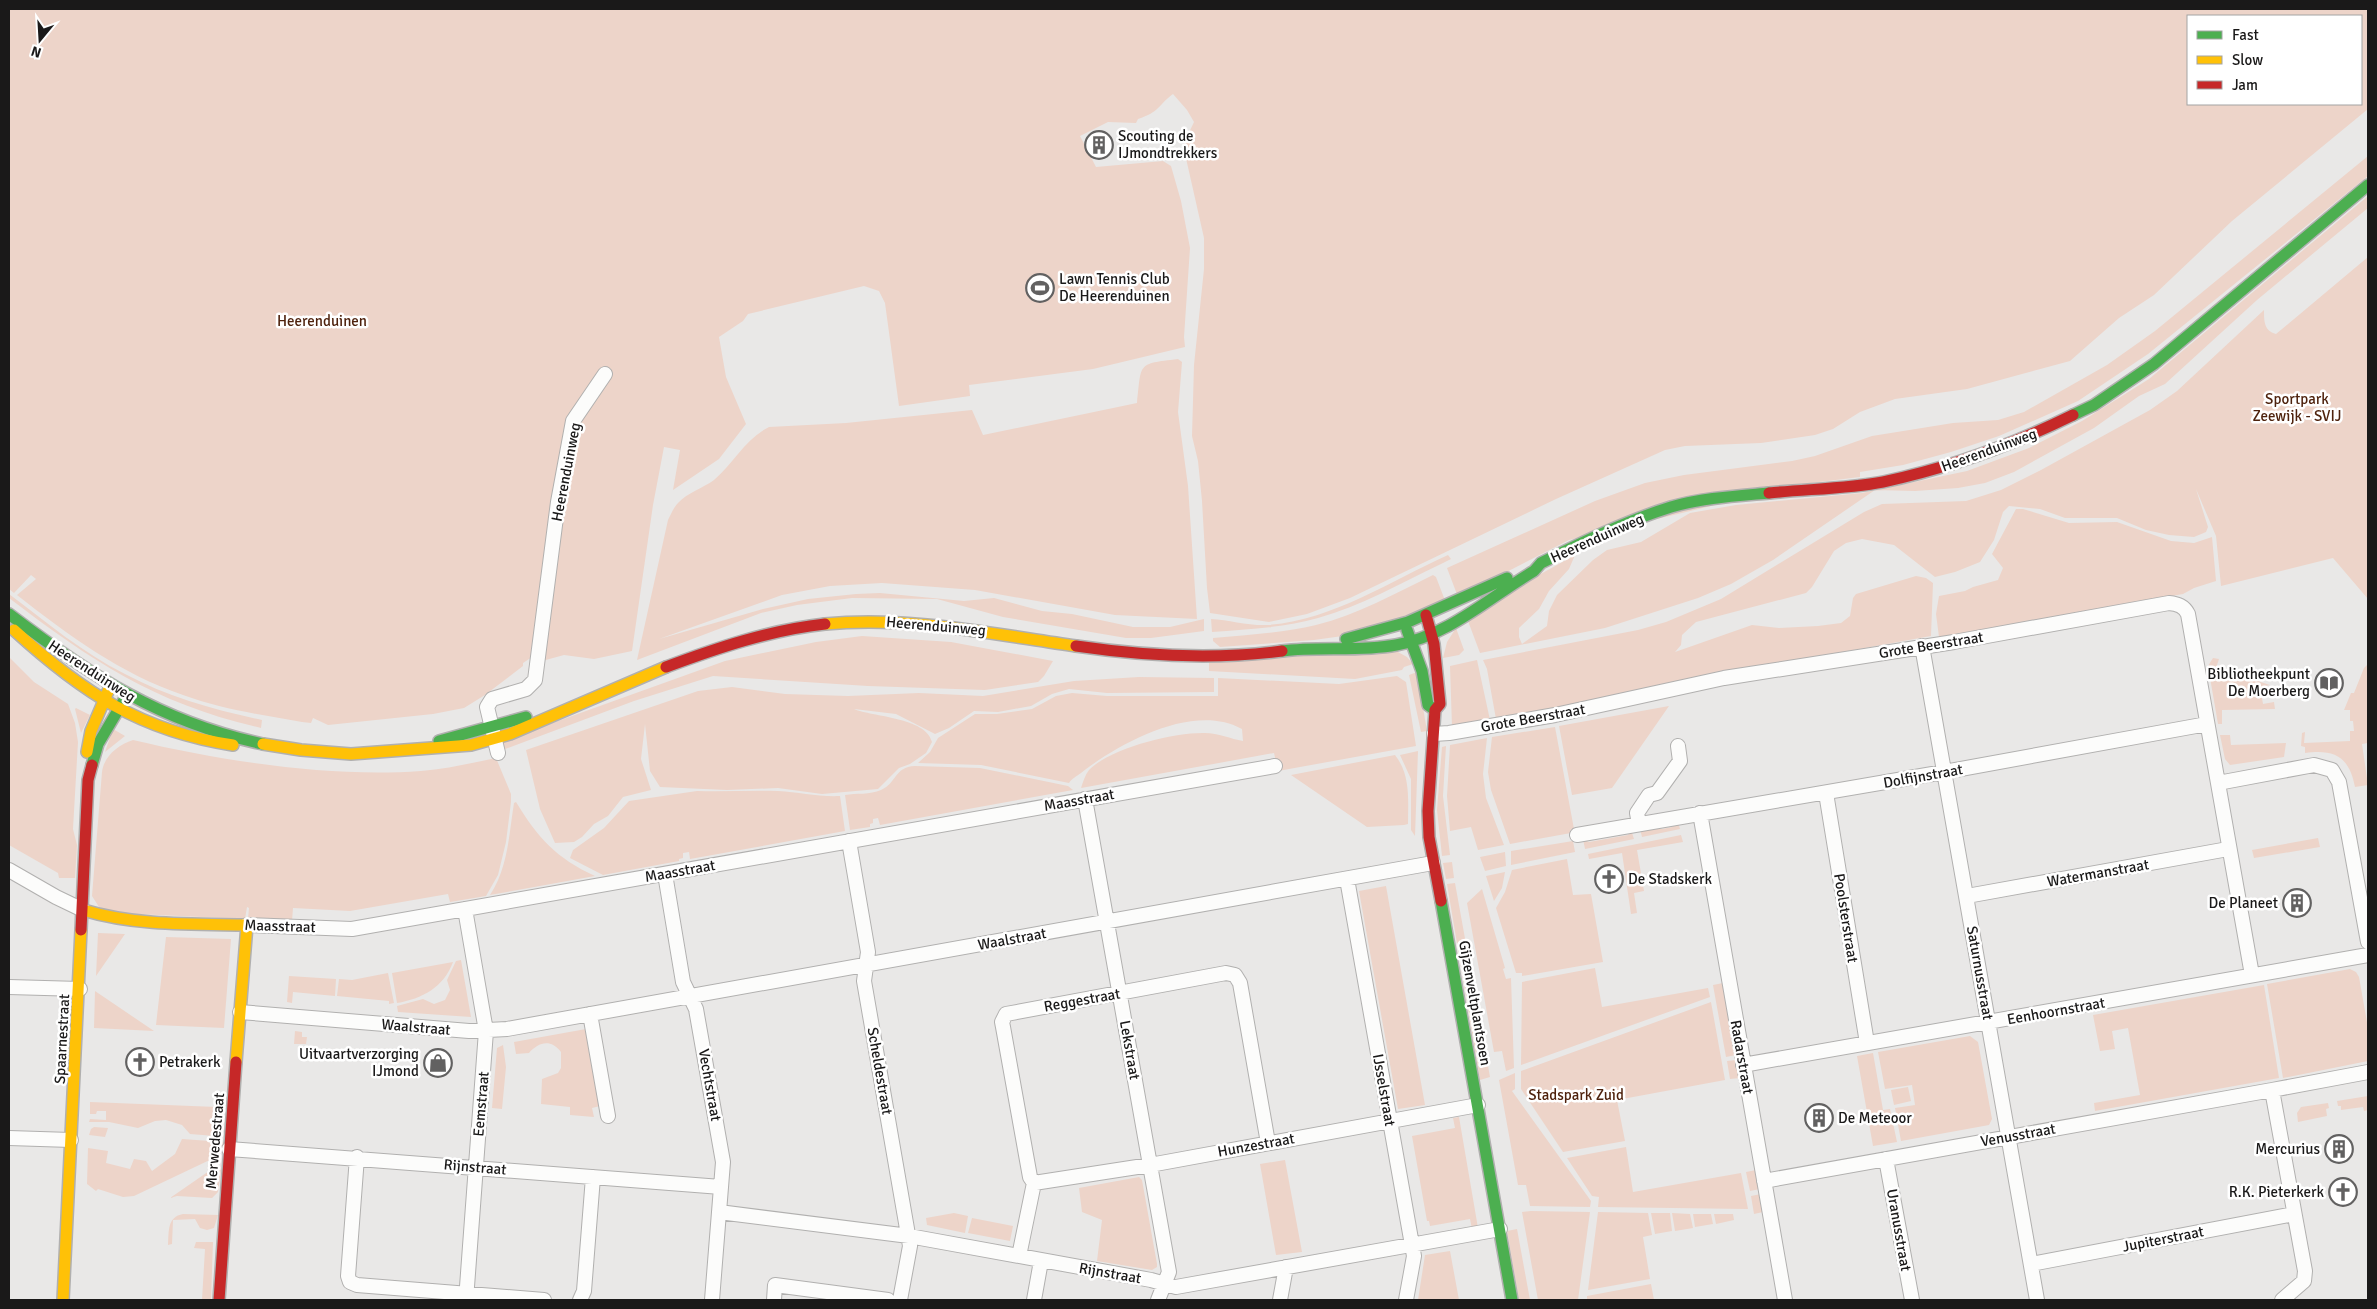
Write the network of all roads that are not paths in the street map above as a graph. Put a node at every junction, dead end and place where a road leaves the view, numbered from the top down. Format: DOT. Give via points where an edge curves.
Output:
graph roads {
  1 [pos="2368,185"];
  2 [pos="605,374"];
  3 [pos="1542,563"];
  4 [pos="9,614"];
  5 [pos="1426,615"];
  6 [pos="1404,624"];
  7 [pos="9,625"];
  8 [pos="1432,634"];
  9 [pos="1411,641"];
  10 [pos="1922,646"];
  11 [pos="1319,647"];
  12 [pos="110,686"];
  13 [pos="126,695"];
  14 [pos="103,700"];
  15 [pos="119,709"];
  16 [pos="1435,710"];
  17 [pos="2207,724"];
  18 [pos="493,733"];
  19 [pos="1434,734"];
  20 [pos="266,746"];
  21 [pos="1678,746"];
  22 [pos="498,753"];
  23 [pos="1275,766"];
  24 [pos="1944,772"];
  25 [pos="88,780"];
  26 [pos="2218,783"];
  27 [pos="1826,793"];
  28 [pos="1085,799"];
  29 [pos="1700,813"];
  30 [pos="1639,824"];
  31 [pos="1577,835"];
  32 [pos="849,841"];
  33 [pos="2228,849"];
  34 [pos="1433,863"];
  35 [pos="9,870"];
  36 [pos="665,874"];
  37 [pos="1346,879"];
  38 [pos="1967,896"];
  39 [pos="465,909"];
  40 [pos="83,910"];
  41 [pos="1107,922"];
  42 [pos="247,925"];
  43 [pos="2368,942"];
  44 [pos="2368,955"];
  45 [pos="865,965"];
  46 [pos="2252,976"];
  47 [pos="9,987"];
  48 [pos="80,989"];
  49 [pos="1120,993"];
  50 [pos="689,996"];
  51 [pos="240,1012"];
  52 [pos="590,1014"];
  53 [pos="1988,1023"];
  54 [pos="486,1031"];
  55 [pos="1866,1043"];
  56 [pos="1743,1065"];
  57 [pos="2368,1072"];
  58 [pos="2272,1090"];
  59 [pos="1478,1106"];
  60 [pos="608,1116"];
  61 [pos="1390,1122"];
  62 [pos="9,1138"];
  63 [pos="2008,1138"];
  64 [pos="71,1140"];
  65 [pos="1268,1143"];
  66 [pos="229,1149"];
  67 [pos="357,1157"];
  68 [pos="1886,1159"];
  69 [pos="1150,1165"];
  70 [pos="476,1167"];
  71 [pos="593,1177"];
  72 [pos="1764,1181"];
  73 [pos="1034,1183"];
  74 [pos="721,1187"];
  75 [pos="719,1212"];
  76 [pos="2294,1214"];
  77 [pos="1500,1229"];
  78 [pos="909,1236"];
  79 [pos="1412,1245"];
  80 [pos="1019,1256"];
  81 [pos="1041,1261"];
  82 [pos="2031,1264"];
  83 [pos="1286,1268"];
  84 [pos="1164,1284"];
  85 [pos="828,1296"];
  86 [pos="466,1297"];
  87 [pos="63,1300"];
  88 [pos="219,1300"];
  89 [pos="544,1300"];
  90 [pos="580,1300"];
  91 [pos="712,1300"];
  92 [pos="774,1300"];
  93 [pos="888,1300"];
  94 [pos="900,1300"];
  95 [pos="1034,1300"];
  96 [pos="1158,1300"];
  97 [pos="1280,1300"];
  98 [pos="1406,1300"];
  99 [pos="1512,1300"];
  100 [pos="1785,1300"];
  101 [pos="1912,1300"];
  102 [pos="2037,1300"];
  103 [pos="2282,1300"];
  1 -- 3 [label="main road, Heerenduinweg" via="2154,364 2094,405 2029,438 1963,461 1881,482 1726,497 1672,507 1614,528"];
  2 -- 18 [label="street, Heerenduinweg" via="573,421 558,502 535,680 526,688 492,699 488,707"];
  3 -- 5 [label="main road, Heerenduinweg" via="1532,564"];
  3 -- 8 [label="main road, Heerenduinweg" via="1487,603"];
  4 -- 12 [label="main road, Heerenduinweg"];
  5 -- 6 [label="main road, Heerenduinweg"];
  5 -- 8 [label="main road, Gijzenveltplantsoen"];
  6 -- 9 [label="main road, Gijzenveltplantsoen"];
  6 -- 11 [label="main road, Heerenduinweg"];
  7 -- 14 [label="main road, Heerenduinweg" via="49,663"];
  8 -- 9 [label="main road, Heerenduinweg"];
  8 -- 16 [label="main road, Gijzenveltplantsoen" via="1440,704"];
  9 -- 11 [label="main road, Heerenduinweg" via="1376,648"];
  9 -- 16 [label="main road, Gijzenveltplantsoen" via="1422,671 1428,705"];
  10 -- 17 [label="street, Grote Beerstraat" via="2169,603 2180,605 2188,614"];
  10 -- 19 [label="street, Grote Beerstraat" via="1724,678 1555,715"];
  10 -- 24 [label="street, Saturnusstraat"];
  11 -- 18 [label="main road, Heerenduinweg" via="1255,653 1153,655 1093,649 946,624 833,623 743,640 566,710 548,712"];
  12 -- 13 [label="main road, Heerenduinweg"];
  12 -- 14 [label="main road, Spaarnestraat"];
  13 -- 15 [label="main road, Spaarnestraat"];
  13 -- 20 [label="main road, Heerenduinweg" via="180,718"];
  14 -- 15 [label="main road, Heerenduinweg"];
  14 -- 25 [label="main road, Spaarnestraat" via="88,740"];
  15 -- 20 [label="main road, Heerenduinweg" via="151,725 189,738"];
  15 -- 25 [label="main road, Spaarnestraat" via="98,744"];
  16 -- 19 [label="main road, Gijzenveltplantsoen"];
  17 -- 24 [label="street, Dolfijnstraat"];
  17 -- 26 [label="street, Grote Beerstraat"];
  18 -- 20 [label="main road, Heerenduinweg" via="435,742 420,750 345,754"];
  18 -- 22 [label="street, Heerenduinweg"];
  19 -- 34 [label="main road, Gijzenveltplantsoen" via="1428,811"];
  21 -- 30 [label="street" via="1680,761 1657,793 1649,795 1637,813"];
  23 -- 28 [label="street, Maasstraat"];
  24 -- 27 [label="street, Dolfijnstraat"];
  24 -- 38 [label="street, Saturnusstraat"];
  25 -- 40 [label="main road, Spaarnestraat"];
  26 -- 33 [label="street, Grote Beerstraat"];
  26 -- 43 [label="street" via="2314,765 2332,770 2339,782"];
  27 -- 29 [label="street, Dolfijnstraat"];
  27 -- 55 [label="street, Poolsterstraat"];
  28 -- 32 [label="street, Maasstraat"];
  28 -- 41 [label="street, Lekstraat"];
  29 -- 30 [label="street, Dolfijnstraat"];
  29 -- 56 [label="street, Radarstraat"];
  30 -- 31 [label="street, Dolfijnstraat"];
  32 -- 36 [label="street, Maasstraat"];
  32 -- 45 [label="street, Scheldestraat" via="868,952"];
  33 -- 38 [label="street, Watermanstraat"];
  33 -- 46 [label="street, Grote Beerstraat"];
  34 -- 37 [label="street, Waalstraat"];
  34 -- 59 [label="main road, Gijzenveltplantsoen"];
  35 -- 40 [label="street"];
  36 -- 39 [label="street, Maasstraat"];
  36 -- 50 [label="street, Vechtstraat" via="683,982"];
  37 -- 41 [label="street, Waalstraat"];
  37 -- 61 [label="street, IJsselstraat"];
  38 -- 53 [label="street, Saturnusstraat"];
  39 -- 42 [label="street, Maasstraat" via="352,929"];
  39 -- 54 [label="street, Eemstraat"];
  40 -- 42 [label="main road, Maasstraat" via="102,917 130,920"];
  40 -- 48 [label="main road, Spaarnestraat"];
  41 -- 45 [label="street, Waalstraat"];
  41 -- 49 [label="street, Lekstraat"];
  42 -- 51 [label="main road, Merwedestraat"];
  44 -- 46 [label="street, Eenhoornstraat"];
  45 -- 50 [label="street, Waalstraat"];
  45 -- 78 [label="street, Scheldestraat" via="864,981"];
  46 -- 53 [label="street, Eenhoornstraat"];
  47 -- 48 [label="street"];
  48 -- 64 [label="main road, Spaarnestraat"];
  49 -- 65 [label="street, Reggestraat" via="1235,975 1240,983"];
  49 -- 69 [label="street, Lekstraat"];
  49 -- 73 [label="street, Reggestraat" via="1010,1012 1003,1017 1030,1177"];
  50 -- 52 [label="street, Waalstraat"];
  50 -- 74 [label="street, Vechtstraat" via="696,1009 723,1162"];
  51 -- 54 [label="street, Waalstraat"];
  51 -- 66 [label="main road, Merwedestraat"];
  52 -- 54 [label="street, Waalstraat"];
  52 -- 60 [label="street"];
  53 -- 55 [label="street, Eenhoornstraat"];
  53 -- 63 [label="street, Saturnusstraat"];
  54 -- 70 [label="street, Eemstraat"];
  55 -- 56 [label="street, Eenhoornstraat"];
  56 -- 72 [label="street, Radarstraat"];
  57 -- 58 [label="street, Venusstraat"];
  58 -- 63 [label="street, Venusstraat"];
  58 -- 76 [label="street"];
  59 -- 61 [label="street, Hunzestraat"];
  59 -- 77 [label="main road, Gijzenveltplantsoen"];
  61 -- 65 [label="street, Hunzestraat"];
  61 -- 79 [label="street, IJsselstraat"];
  62 -- 64 [label="street"];
  63 -- 68 [label="street, Venusstraat"];
  63 -- 82 [label="street, Saturnusstraat"];
  64 -- 87 [label="main road, Spaarnestraat"];
  65 -- 69 [label="street, Hunzestraat"];
  66 -- 67 [label="street, Rijnstraat"];
  66 -- 88 [label="main road, Merwedestraat"];
  67 -- 70 [label="street, Rijnstraat"];
  67 -- 86 [label="street" via="350,1282"];
  68 -- 72 [label="street, Venusstraat"];
  68 -- 101 [label="street, Uranusstraat"];
  69 -- 73 [label="street, Hunzestraat"];
  69 -- 84 [label="street, Lekstraat" via="1168,1272"];
  70 -- 71 [label="street, Rijnstraat"];
  70 -- 86 [label="street, Eemstraat"];
  71 -- 74 [label="street, Rijnstraat"];
  71 -- 90 [label="street" via="584,1290"];
  72 -- 100 [label="street, Radarstraat"];
  73 -- 80 [label="street, Reggestraat"];
  74 -- 75 [label="street, Vechtstraat"];
  75 -- 78 [label="street, Rijnstraat"];
  75 -- 91 [label="street, Vechtstraat"];
  76 -- 82 [label="street, Jupiterstraat"];
  76 -- 103 [label="street" via="2305,1276"];
  77 -- 79 [label="street, Rijnstraat"];
  77 -- 99 [label="main road, Gijzenveltplantsoen"];
  78 -- 80 [label="street, Rijnstraat"];
  78 -- 94 [label="street, Scheldestraat"];
  79 -- 83 [label="street, Rijnstraat"];
  79 -- 98 [label="street, IJsselstraat" via="1414,1256"];
  80 -- 81 [label="street, Rijnstraat"];
  81 -- 84 [label="street, Rijnstraat"];
  81 -- 95 [label="street"];
  82 -- 102 [label="street, Saturnusstraat"];
  83 -- 84 [label="street, Rijnstraat" via="1176,1287"];
  83 -- 97 [label="street"];
  84 -- 96 [label="street, Lekstraat"];
  85 -- 92 [label="street" via="776,1285"];
  85 -- 93 [label="street"];
  86 -- 89 [label="street"];
}
